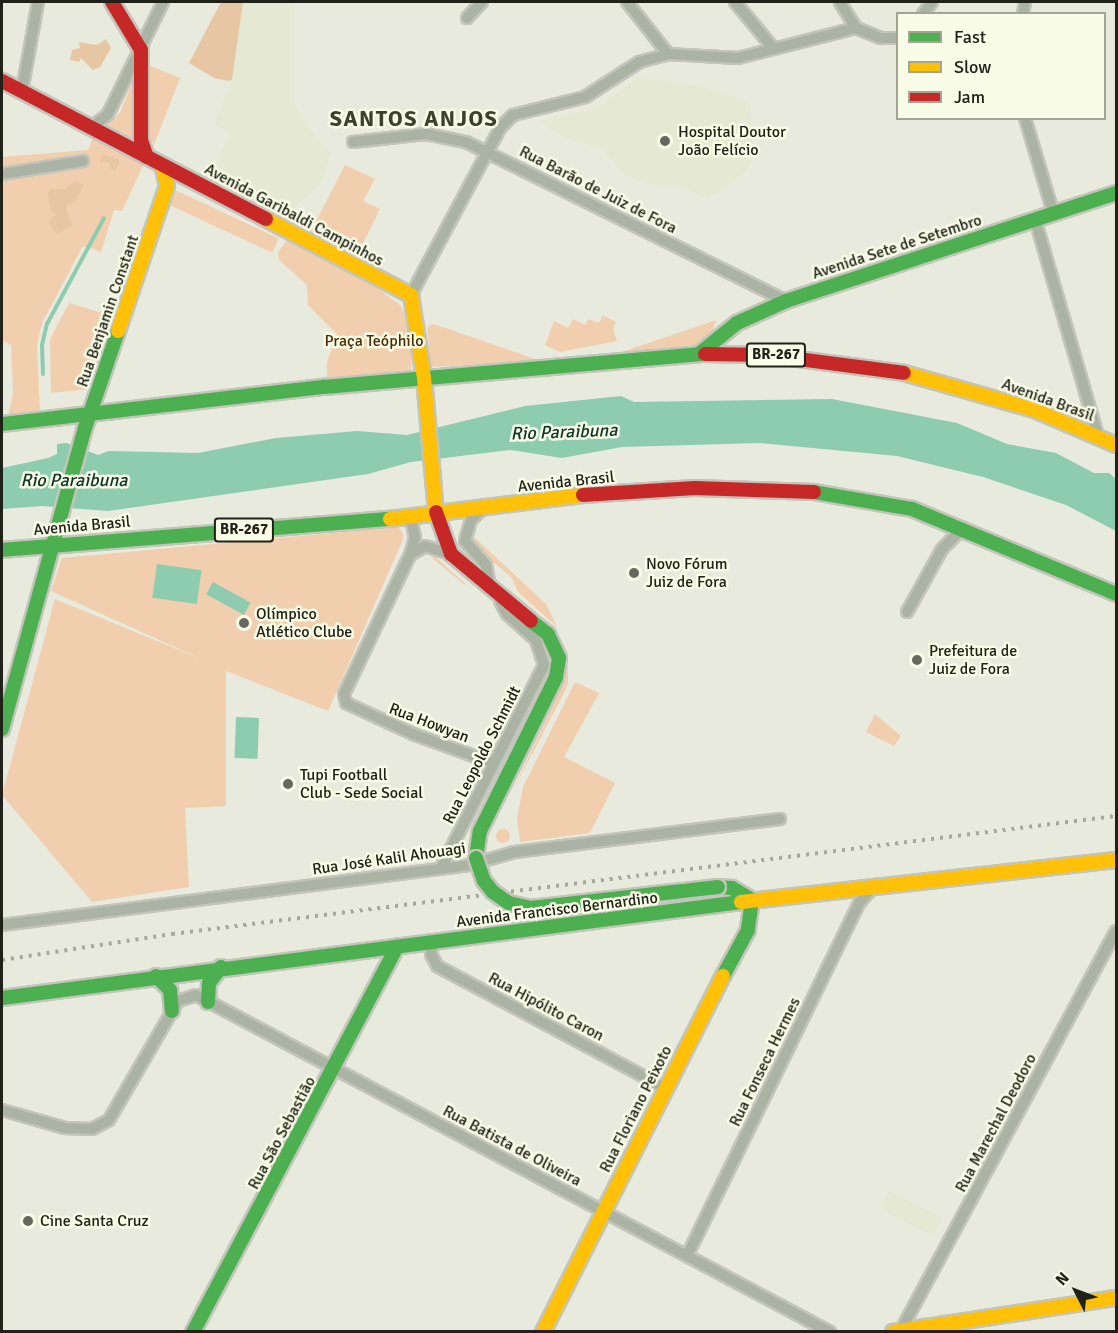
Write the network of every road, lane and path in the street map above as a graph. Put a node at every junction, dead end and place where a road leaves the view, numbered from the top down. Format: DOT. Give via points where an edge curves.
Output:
graph roads {
  1 [pos="38,2"];
  2 [pos="112,2"];
  3 [pos="163,2"];
  4 [pos="482,2"];
  5 [pos="627,2"];
  6 [pos="735,2"];
  7 [pos="840,2"];
  8 [pos="466,18"];
  9 [pos="856,28"];
  10 [pos="896,38"];
  11 [pos="774,49"];
  12 [pos="141,50"];
  13 [pos="668,54"];
  14 [pos="2,81"];
  15 [pos="22,92"];
  16 [pos="1026,120"];
  17 [pos="91,128"];
  18 [pos="353,142"];
  19 [pos="489,151"];
  20 [pos="147,157"];
  21 [pos="83,161"];
  22 [pos="162,165"];
  23 [pos="2,174"];
  24 [pos="188,179"];
  25 [pos="1116,193"];
  26 [pos="163,199"];
  27 [pos="1053,212"];
  28 [pos="1035,219"];
  29 [pos="411,295"];
  30 [pos="786,301"];
  31 [pos="699,354"];
  32 [pos="424,383"];
  33 [pos="90,415"];
  34 [pos="2,424"];
  35 [pos="1098,435"];
  36 [pos="1116,445"];
  37 [pos="481,509"];
  38 [pos="436,515"];
  39 [pos="406,518"];
  40 [pos="963,527"];
  41 [pos="53,544"];
  42 [pos="2,550"];
  43 [pos="451,554"];
  44 [pos="410,555"];
  45 [pos="494,592"];
  46 [pos="1116,594"];
  47 [pos="907,612"];
  48 [pos="6,691"];
  49 [pos="2,729"];
  50 [pos="493,763"];
  51 [pos="780,819"];
  52 [pos="1116,860"];
  53 [pos="441,868"];
  54 [pos="875,885"];
  55 [pos="752,900"];
  56 [pos="2,925"];
  57 [pos="1116,931"];
  58 [pos="432,942"];
  59 [pos="397,947"];
  60 [pos="221,967"];
  61 [pos="156,976"];
  62 [pos="2,998"];
  63 [pos="208,1002"];
  64 [pos="172,1011"];
  65 [pos="334,1069"];
  66 [pos="664,1087"];
  67 [pos="2,1110"];
  68 [pos="604,1212"];
  69 [pos="687,1256"];
  70 [pos="1116,1298"];
  71 [pos="897,1331"];
  72 [pos="193,1332"];
  73 [pos="543,1332"];
  74 [pos="830,1332"];
  1 -- 15 [label="street"];
  2 -- 12 [label="main road"];
  3 -- 12 [label="street"];
  4 -- 8 [label="street"];
  5 -- 13 [label="street"];
  6 -- 11 [label="street"];
  7 -- 9 [label="street"];
  9 -- 10 [label="street" via="881,39"];
  9 -- 11 [label="street"];
  11 -- 13 [label="street" via="738,58"];
  12 -- 17 [label="street" via="108,114"];
  12 -- 20 [label="main road" via="141,140"];
  13 -- 19 [label="street" via="639,62 585,97 513,115 500,128"];
  14 -- 15 [label="main road, Avenida Garibaldi Campinhos"];
  15 -- 17 [label="main road, Avenida Garibaldi Campinhos"];
  16 -- 27 [label="street"];
  17 -- 20 [label="main road, Avenida Garibaldi Campinhos"];
  18 -- 19 [label="street, Rua Barão de Juiz de Fora" via="426,134 446,136"];
  19 -- 29 [label="street"];
  19 -- 30 [label="street, Rua Barão de Juiz de Fora"];
  20 -- 22 [label="main road, Avenida Garibaldi Campinhos"];
  21 -- 23 [label="street"];
  22 -- 24 [label="main road, Avenida Garibaldi Campinhos"];
  22 -- 26 [label="main road" via="168,182"];
  24 -- 26 [label="main road"];
  24 -- 29 [label="main road, Avenida Garibaldi Campinhos"];
  25 -- 27 [label="main road, Avenida Sete de Setembro"];
  26 -- 33 [label="main road, Rua Benjamin Constant"];
  27 -- 28 [label="main road, Avenida Sete de Setembro"];
  28 -- 30 [label="main road, Avenida Sete de Setembro"];
  28 -- 35 [label="street"];
  29 -- 32 [label="main road"];
  30 -- 31 [label="main road, Avenida Sete de Setembro" via="737,323"];
  31 -- 32 [label="main road, Avenida Brasil / BR-267"];
  31 -- 35 [label="main road, Avenida Brasil / BR-267" via="768,355 888,368 1001,399"];
  32 -- 33 [label="main road, Avenida Brasil / BR-267" via="135,407"];
  32 -- 38 [label="main road"];
  33 -- 34 [label="main road, Avenida Brasil / BR-267"];
  33 -- 41 [label="main road, Rua Benjamin Constant"];
  35 -- 36 [label="main road, Avenida Brasil / BR-267"];
  37 -- 38 [label="main road, Avenida Brasil / BR-267"];
  37 -- 40 [label="main road, Avenida Brasil / BR-267" via="588,494 695,488 797,489 912,509"];
  37 -- 45 [label="street" via="471,520 465,541 486,565"];
  38 -- 39 [label="main road, Avenida Brasil / BR-267"];
  38 -- 43 [label="main road"];
  39 -- 41 [label="main road, Avenida Brasil / BR-267"];
  39 -- 44 [label="street" via="412,523 415,538"];
  40 -- 46 [label="main road, Avenida Brasil / BR-267"];
  40 -- 47 [label="street" via="942,549"];
  41 -- 42 [label="main road, Avenida Brasil / BR-267"];
  41 -- 48 [label="main road"];
  43 -- 44 [label="street" via="425,546"];
  43 -- 45 [label="main road"];
  44 -- 50 [label="street, Rua Howyan" via="344,694 346,703"];
  45 -- 50 [label="street, Rua Leopoldo Schmidt" via="507,614 536,640 543,654 541,673"];
  45 -- 55 [label="main road, bridge" via="548,634 558,652 556,677 480,831 476,858 484,881 503,900 531,908 718,887 732,888"];
  48 -- 49 [label="main road"];
  50 -- 53 [label="street, Rua Leopoldo Schmidt"];
  51 -- 53 [label="street, Rua José Kalil Ahouagi" via="515,852"];
  52 -- 54 [label="main road, Avenida Francisco Bernardino"];
  53 -- 56 [label="street, Rua José Kalil Ahouagi"];
  54 -- 55 [label="main road, Avenida Francisco Bernardino"];
  54 -- 69 [label="street, Rua Fonseca Hermes" via="860,902"];
  55 -- 58 [label="main road, Avenida Francisco Bernardino"];
  55 -- 66 [label="main road, Rua Floriano Peixoto" via="748,930"];
  57 -- 71 [label="street, Rua Marechal Deodoro"];
  58 -- 59 [label="main road, Avenida Francisco Bernardino"];
  58 -- 66 [label="street, Rua Hipólito Caron" via="431,954 437,966"];
  59 -- 60 [label="main road, Avenida Francisco Bernardino"];
  59 -- 65 [label="main road, Rua São Sebastião"];
  60 -- 61 [label="main road, Avenida Francisco Bernardino"];
  60 -- 63 [label="main road" via="209,983"];
  61 -- 62 [label="main road, Avenida Francisco Bernardino"];
  61 -- 64 [label="main road" via="170,990"];
  63 -- 64 [label="street, Rua Batista de Oliveira" via="196,995 180,998"];
  63 -- 65 [label="street, Rua Batista de Oliveira"];
  64 -- 67 [label="street" via="109,1120 92,1129 65,1128"];
  65 -- 68 [label="street, Rua Batista de Oliveira"];
  65 -- 72 [label="main road, Rua São Sebastião"];
  66 -- 68 [label="main road, Rua Floriano Peixoto"];
  68 -- 69 [label="street, Rua Batista de Oliveira"];
  68 -- 73 [label="main road, Rua Floriano Peixoto"];
  69 -- 74 [label="street, Rua Batista de Oliveira"];
  70 -- 71 [label="main road"];
}
